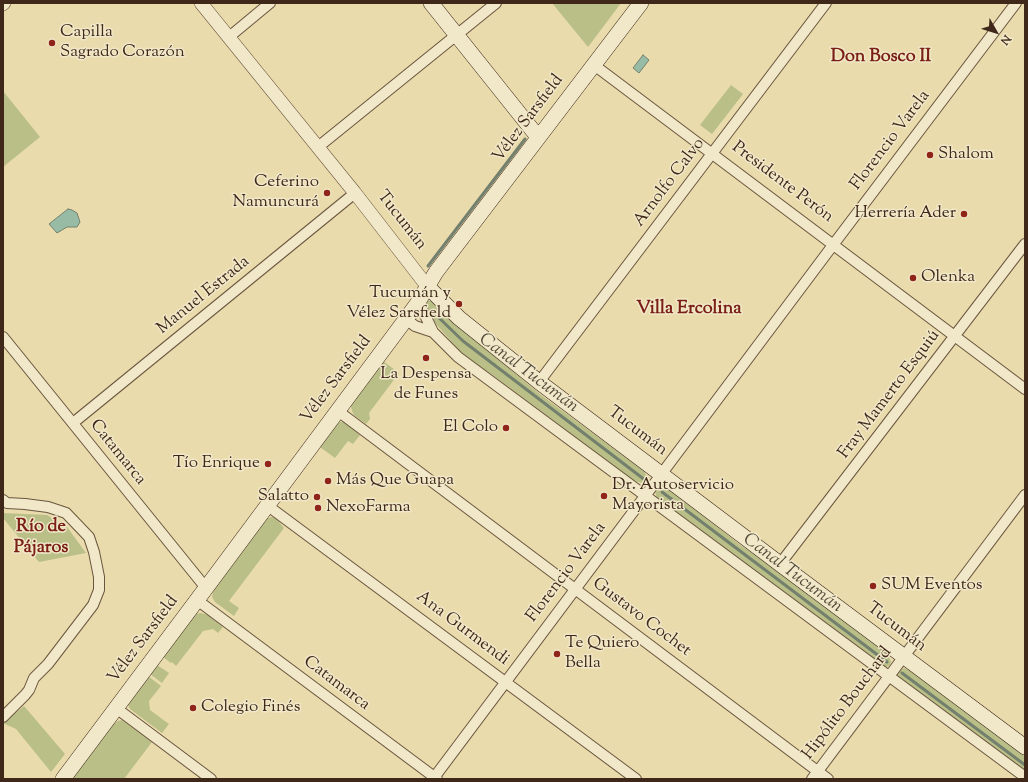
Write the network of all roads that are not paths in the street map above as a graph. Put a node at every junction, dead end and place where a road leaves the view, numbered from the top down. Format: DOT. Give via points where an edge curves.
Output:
graph roads {
  1 [pos="201,3"];
  2 [pos="270,3"];
  3 [pos="431,3"];
  4 [pos="496,3"];
  5 [pos="641,3"];
  6 [pos="826,3"];
  7 [pos="1016,3"];
  8 [pos="456,35"];
  9 [pos="229,37"];
  10 [pos="594,65"];
  11 [pos="538,137"];
  12 [pos="318,147"];
  13 [pos="712,154"];
  14 [pos="355,193"];
  15 [pos="1025,244"];
  16 [pos="833,245"];
  17 [pos="427,286"];
  18 [pos="417,304"];
  19 [pos="406,319"];
  20 [pos="433,332"];
  21 [pos="955,336"];
  22 [pos="3,337"];
  23 [pos="539,382"];
  24 [pos="1025,389"];
  25 [pos="338,411"];
  26 [pos="73,423"];
  27 [pos="661,474"];
  28 [pos="1025,495"];
  29 [pos="645,496"];
  30 [pos="3,500"];
  31 [pos="268,506"];
  32 [pos="780,564"];
  33 [pos="575,588"];
  34 [pos="202,594"];
  35 [pos="904,657"];
  36 [pos="889,676"];
  37 [pos="506,682"];
  38 [pos="116,708"];
  39 [pos="5,712"];
  40 [pos="1025,747"];
  41 [pos="815,775"];
  42 [pos="1025,777"];
  43 [pos="434,778"];
  44 [pos="63,779"];
  45 [pos="211,779"];
  46 [pos="636,779"];
  47 [pos="828,779"];
  1 -- 9 [label="street, Tucumán"];
  2 -- 9 [label="street"];
  3 -- 8 [label="main road"];
  4 -- 8 [label="street"];
  5 -- 10 [label="main road, Vélez Sarsfield"];
  6 -- 13 [label="street, Arnolfo Calvo"];
  7 -- 16 [label="street, Florencio Varela"];
  8 -- 11 [label="main road"];
  8 -- 12 [label="street"];
  9 -- 12 [label="street, Tucumán"];
  10 -- 11 [label="main road, Vélez Sarsfield"];
  10 -- 13 [label="street, Presidente Perón"];
  11 -- 17 [label="main road, Vélez Sarsfield"];
  12 -- 14 [label="street, Tucumán"];
  13 -- 16 [label="street, Presidente Perón"];
  13 -- 23 [label="street, Arnolfo Calvo"];
  14 -- 17 [label="street, Tucumán"];
  14 -- 26 [label="street, Manuel Estrada"];
  15 -- 21 [label="street, Fray Mamerto Esquiú"];
  16 -- 21 [label="street, Presidente Perón"];
  16 -- 27 [label="street, Florencio Varela"];
  17 -- 18 [label="main road, Vélez Sarsfield"];
  17 -- 23 [label="main road, Tucumán" via="459,318"];
  18 -- 19 [label="main road, Vélez Sarsfield"];
  18 -- 20 [label="street"];
  19 -- 20 [label="street" via="415,326"];
  19 -- 25 [label="main road, Vélez Sarsfield"];
  20 -- 29 [label="street" via="458,357"];
  21 -- 24 [label="street, Presidente Perón"];
  21 -- 32 [label="street, Fray Mamerto Esquiú"];
  22 -- 26 [label="street, Catamarca"];
  23 -- 27 [label="main road, Tucumán"];
  25 -- 31 [label="main road, Vélez Sarsfield"];
  25 -- 33 [label="street, Gustavo Cochet"];
  26 -- 34 [label="street, Catamarca"];
  27 -- 29 [label="street, Florencio Varela"];
  27 -- 32 [label="main road, Tucumán"];
  28 -- 35 [label="street, Hipólito Bouchard"];
  29 -- 33 [label="street, Florencio Varela"];
  29 -- 36 [label="street"];
  30 -- 39 [label="street" via="7,503 48,507 66,513 89,537 99,577 99,590 93,605 48,664 34,678 29,690"];
  31 -- 34 [label="main road, Vélez Sarsfield"];
  31 -- 37 [label="street, Ana Gurmendi"];
  32 -- 35 [label="main road, Tucumán"];
  33 -- 37 [label="street, Florencio Varela"];
  33 -- 41 [label="street, Gustavo Cochet"];
  34 -- 38 [label="main road, Vélez Sarsfield"];
  34 -- 43 [label="street, Catamarca"];
  35 -- 36 [label="street, Hipólito Bouchard"];
  35 -- 40 [label="main road, Tucumán"];
  36 -- 41 [label="street, Hipólito Bouchard"];
  36 -- 42 [label="street"];
  37 -- 43 [label="street, Florencio Varela"];
  37 -- 46 [label="street, Ana Gurmendi"];
  38 -- 44 [label="main road, Vélez Sarsfield"];
  38 -- 45 [label="street"];
  41 -- 47 [label="street, Gustavo Cochet"];
}
